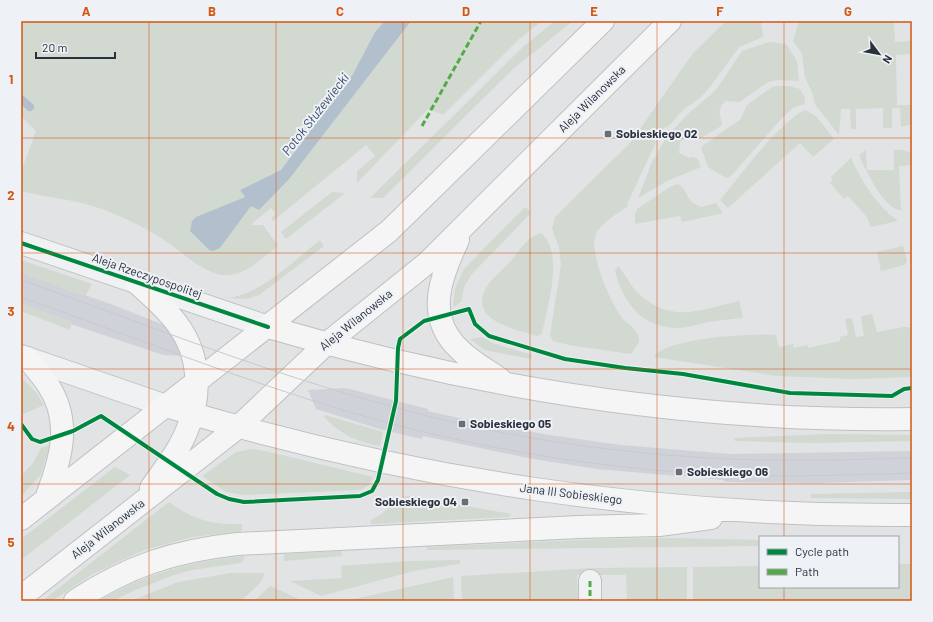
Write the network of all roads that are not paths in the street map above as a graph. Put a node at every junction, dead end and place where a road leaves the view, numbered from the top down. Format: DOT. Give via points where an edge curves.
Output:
graph roads {
  1 [pos="603,21"];
  2 [pos="670,21"];
  3 [pos="463,229"];
  4 [pos="21,243"];
  5 [pos="137,283"];
  6 [pos="268,326"];
  7 [pos="326,344"];
  8 [pos="24,357"];
  9 [pos="196,382"];
  10 [pos="506,384"];
  11 [pos="166,406"];
  12 [pos="192,414"];
  13 [pos="912,419"];
  14 [pos="237,428"];
  15 [pos="46,499"];
  16 [pos="141,504"];
  17 [pos="757,512"];
  18 [pos="912,515"];
  19 [pos="21,519"];
  20 [pos="21,596"];
  21 [pos="75,601"];
  1 -- 6 [label="main road" via="399,223"];
  2 -- 3 [label="main road, Aleja Wilanowska"];
  3 -- 7 [label="main road, Aleja Wilanowska" via="410,278"];
  3 -- 10 [label="main road" via="440,283 440,316 460,351"];
  4 -- 5 [label="street, Aleja Rzeczypospolitej"];
  5 -- 6 [label="street, Aleja Rzeczypospolitej"];
  5 -- 9 [label="main road" via="168,312 184,334 194,359"];
  6 -- 7 [label="main road"];
  6 -- 9 [label="main road"];
  7 -- 10 [label="main road"];
  7 -- 14 [label="main road, Aleja Wilanowska"];
  8 -- 11 [label="street"];
  8 -- 15 [label="main road" via="53,394 63,424 59,460"];
  9 -- 11 [label="main road"];
  9 -- 12 [label="main road"];
  10 -- 13 [label="main road" via="611,400 714,411 818,418"];
  11 -- 12 [label="main road"];
  11 -- 15 [label="main road"];
  12 -- 14 [label="main road"];
  12 -- 16 [label="main road" via="181,442"];
  14 -- 16 [label="main road, Aleja Wilanowska"];
  14 -- 17 [label="main road, Jana III Sobieskiego" via="356,457 470,480 609,500"];
  15 -- 19 [label="main road"];
  16 -- 20 [label="main road, Aleja Wilanowska"];
  17 -- 18 [label="main road, Jana III Sobieskiego"];
  17 -- 21 [label="main road" via="659,525 236,544 198,548 143,564"];
}
